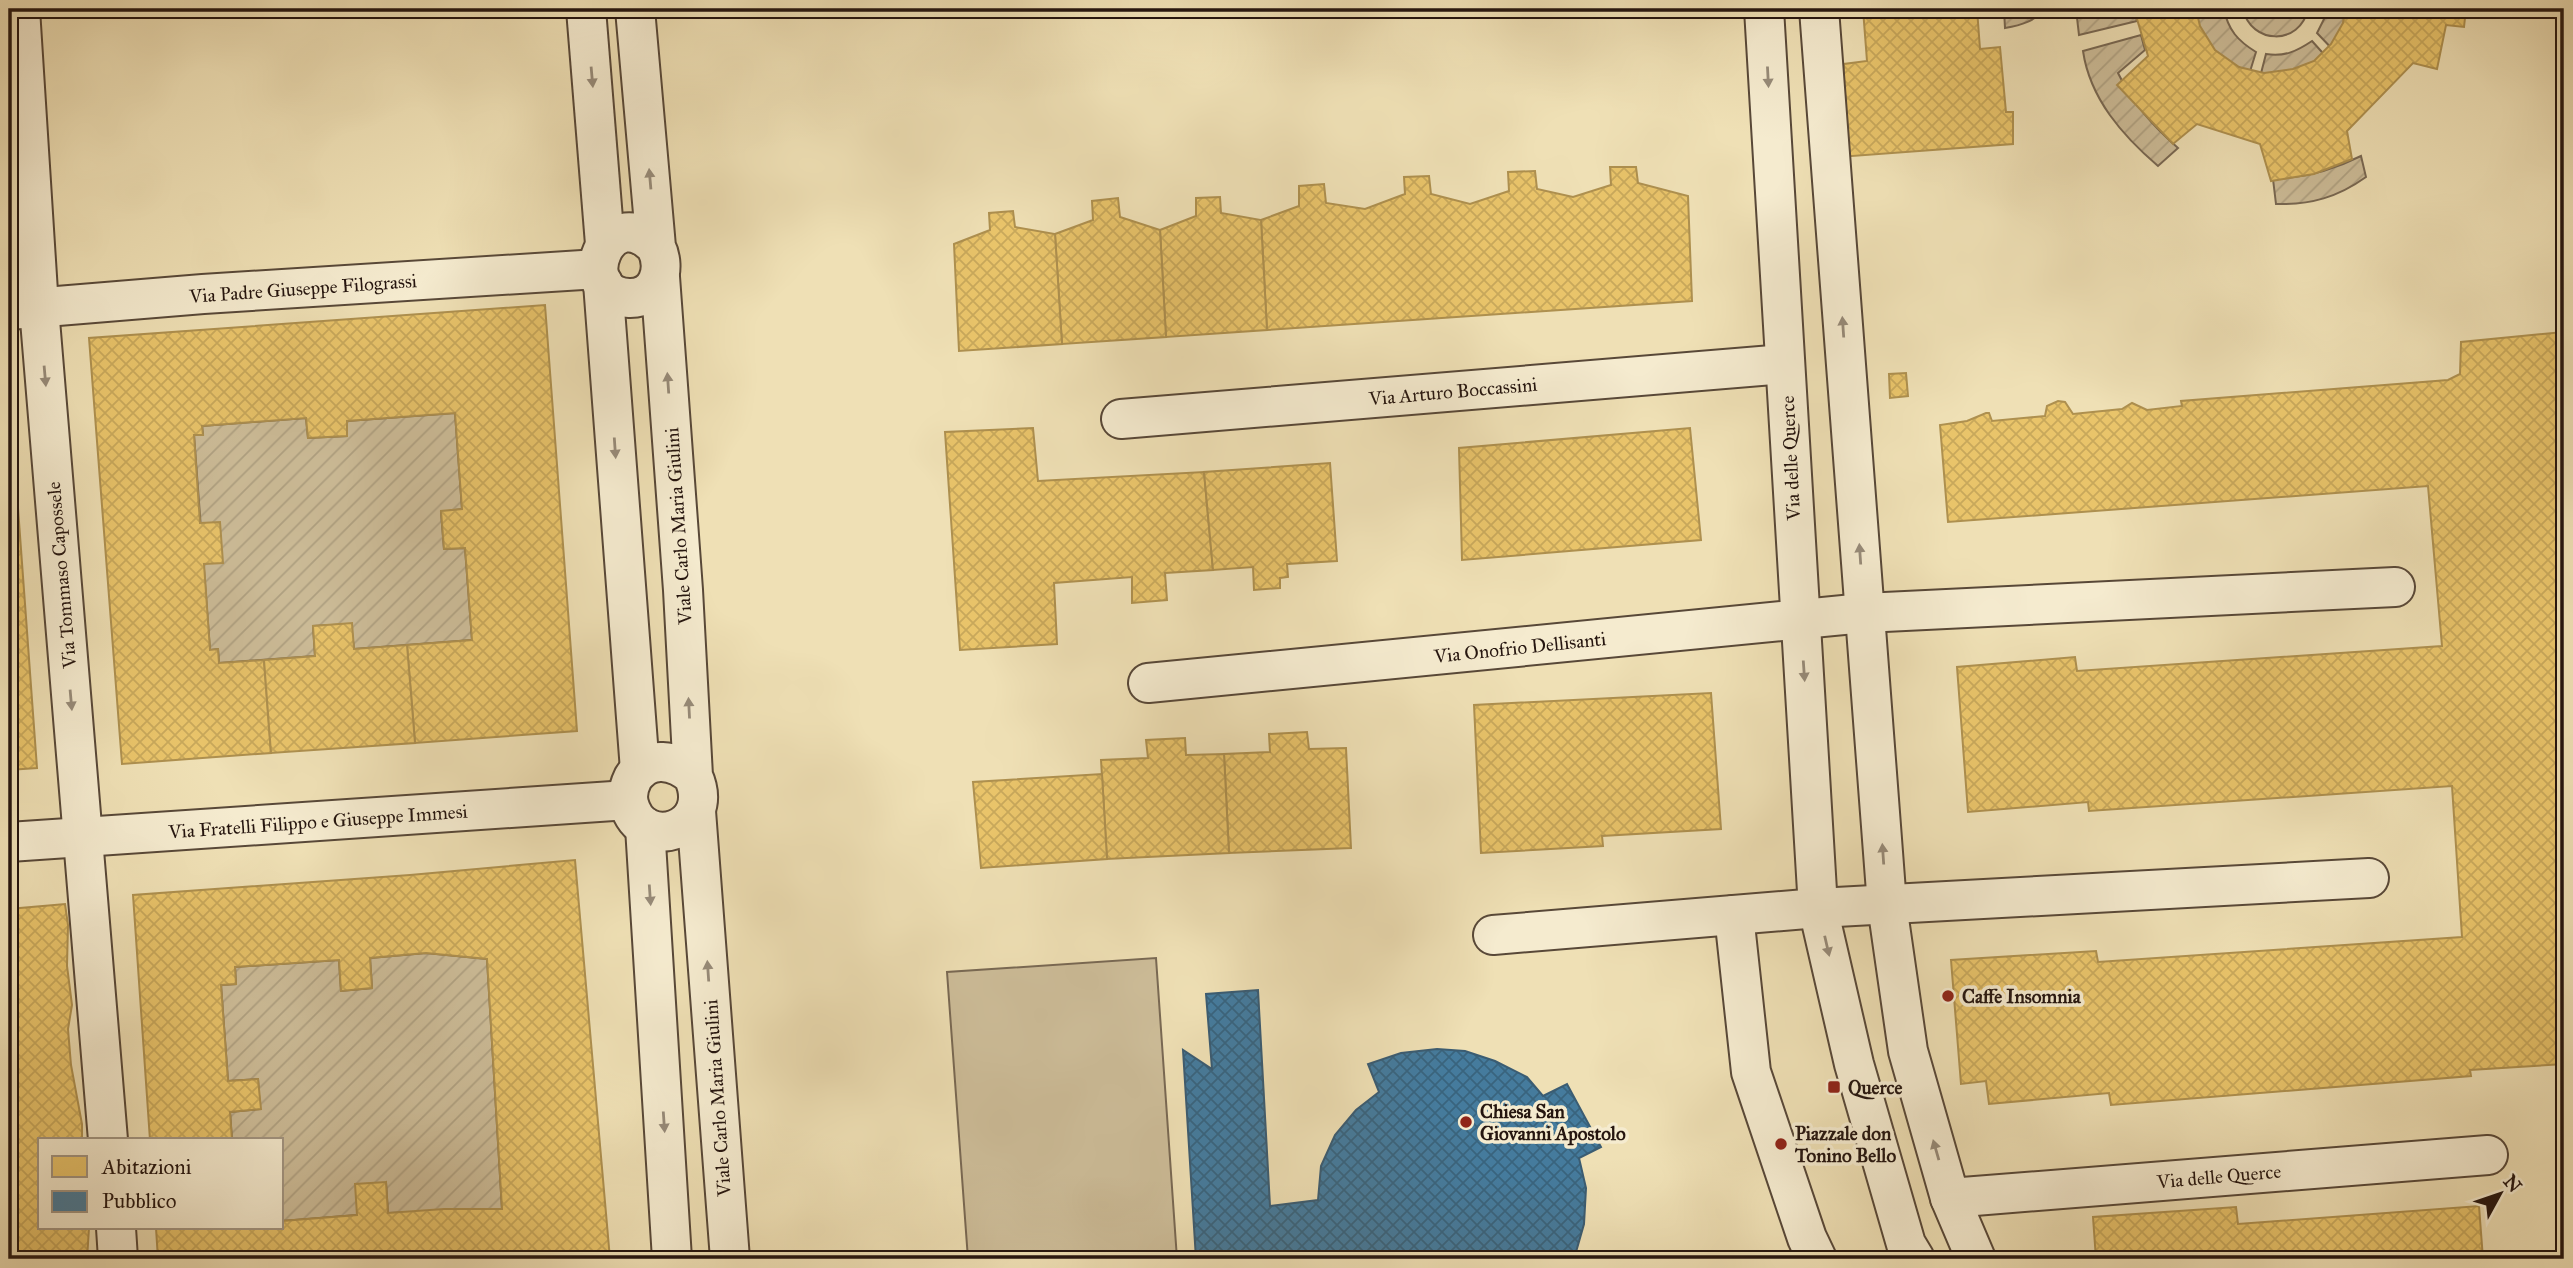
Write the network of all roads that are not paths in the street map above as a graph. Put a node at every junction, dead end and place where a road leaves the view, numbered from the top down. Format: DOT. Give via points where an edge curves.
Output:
graph roads {
  1 [pos="20,9"];
  2 [pos="586,9"];
  3 [pos="635,9"];
  4 [pos="1764,9"];
  5 [pos="1819,9"];
  6 [pos="658,262"];
  7 [pos="602,265"];
  8 [pos="24,309"];
  9 [pos="1785,364"];
  10 [pos="1121,419"];
  11 [pos="2395,587"];
  12 [pos="1878,612"];
  13 [pos="1800,620"];
  14 [pos="1148,682"];
  15 [pos="695,794"];
  16 [pos="638,799"];
  17 [pos="82,837"];
  18 [pos="9,842"];
  19 [pos="2369,878"];
  20 [pos="1887,905"];
  21 [pos="1818,908"];
  22 [pos="1734,915"];
  23 [pos="1493,935"];
  24 [pos="108,1138"];
  25 [pos="2488,1154"];
  26 [pos="1950,1198"];
  27 [pos="116,1230"];
  28 [pos="118,1259"];
  29 [pos="672,1259"];
  30 [pos="730,1259"];
  31 [pos="1817,1259"];
  32 [pos="1915,1259"];
  33 [pos="1976,1259"];
  1 -- 8 [label="street, Via Tommaso Capossele"];
  2 -- 7 [label="street, one-way"];
  6 -- 3 [label="street, Viale Carlo Maria Giulini, one-way"];
  4 -- 9 [label="street, Via delle Querce, one-way"];
  12 -- 5 [label="street, one-way"];
  6 -- 7 [label="street" via="649,239 630,233 614,237"];
  6 -- 7 [label="street" via="647,293 628,298 619,296"];
  15 -- 6 [label="street, Viale Carlo Maria Giulini, one-way"];
  7 -- 8 [label="street, Via Padre Giuseppe Filograssi"];
  7 -- 16 [label="street, one-way"];
  8 -- 17 [label="street, Via Tommaso Capossele, one-way"];
  9 -- 10 [label="street, Via Arturo Boccassini"];
  9 -- 13 [label="street, Via delle Querce"];
  11 -- 12 [label="street"];
  12 -- 13 [label="street, Via Onofrio Dellisanti"];
  20 -- 12 [label="street, one-way"];
  13 -- 14 [label="street, Via Onofrio Dellisanti"];
  13 -- 21 [label="street, Via delle Querce, one-way"];
  15 -- 16 [label="street" via="689,822 667,832"];
  15 -- 16 [label="street" via="673,762 650,763"];
  30 -- 15 [label="street, Viale Carlo Maria Giulini, one-way"];
  16 -- 17 [label="street, Via Fratelli Filippo e Giuseppe Immesi"];
  16 -- 29 [label="street, one-way"];
  17 -- 18 [label="street, Via Fratelli Filippo e Giuseppe Immesi"];
  17 -- 24 [label="street, Via Tommaso Capossele"];
  19 -- 20 [label="street"];
  20 -- 21 [label="street"];
  26 -- 20 [label="street, one-way" via="1908,1051"];
  21 -- 22 [label="street"];
  21 -- 32 [label="street, Via delle Querce, one-way" via="1854,1064 1906,1244"];
  22 -- 23 [label="street"];
  22 -- 31 [label="street" via="1751,1072"];
  25 -- 26 [label="street, Via delle Querce"];
  26 -- 33 [label="street"];
  27 -- 28 [label="street"];
}
